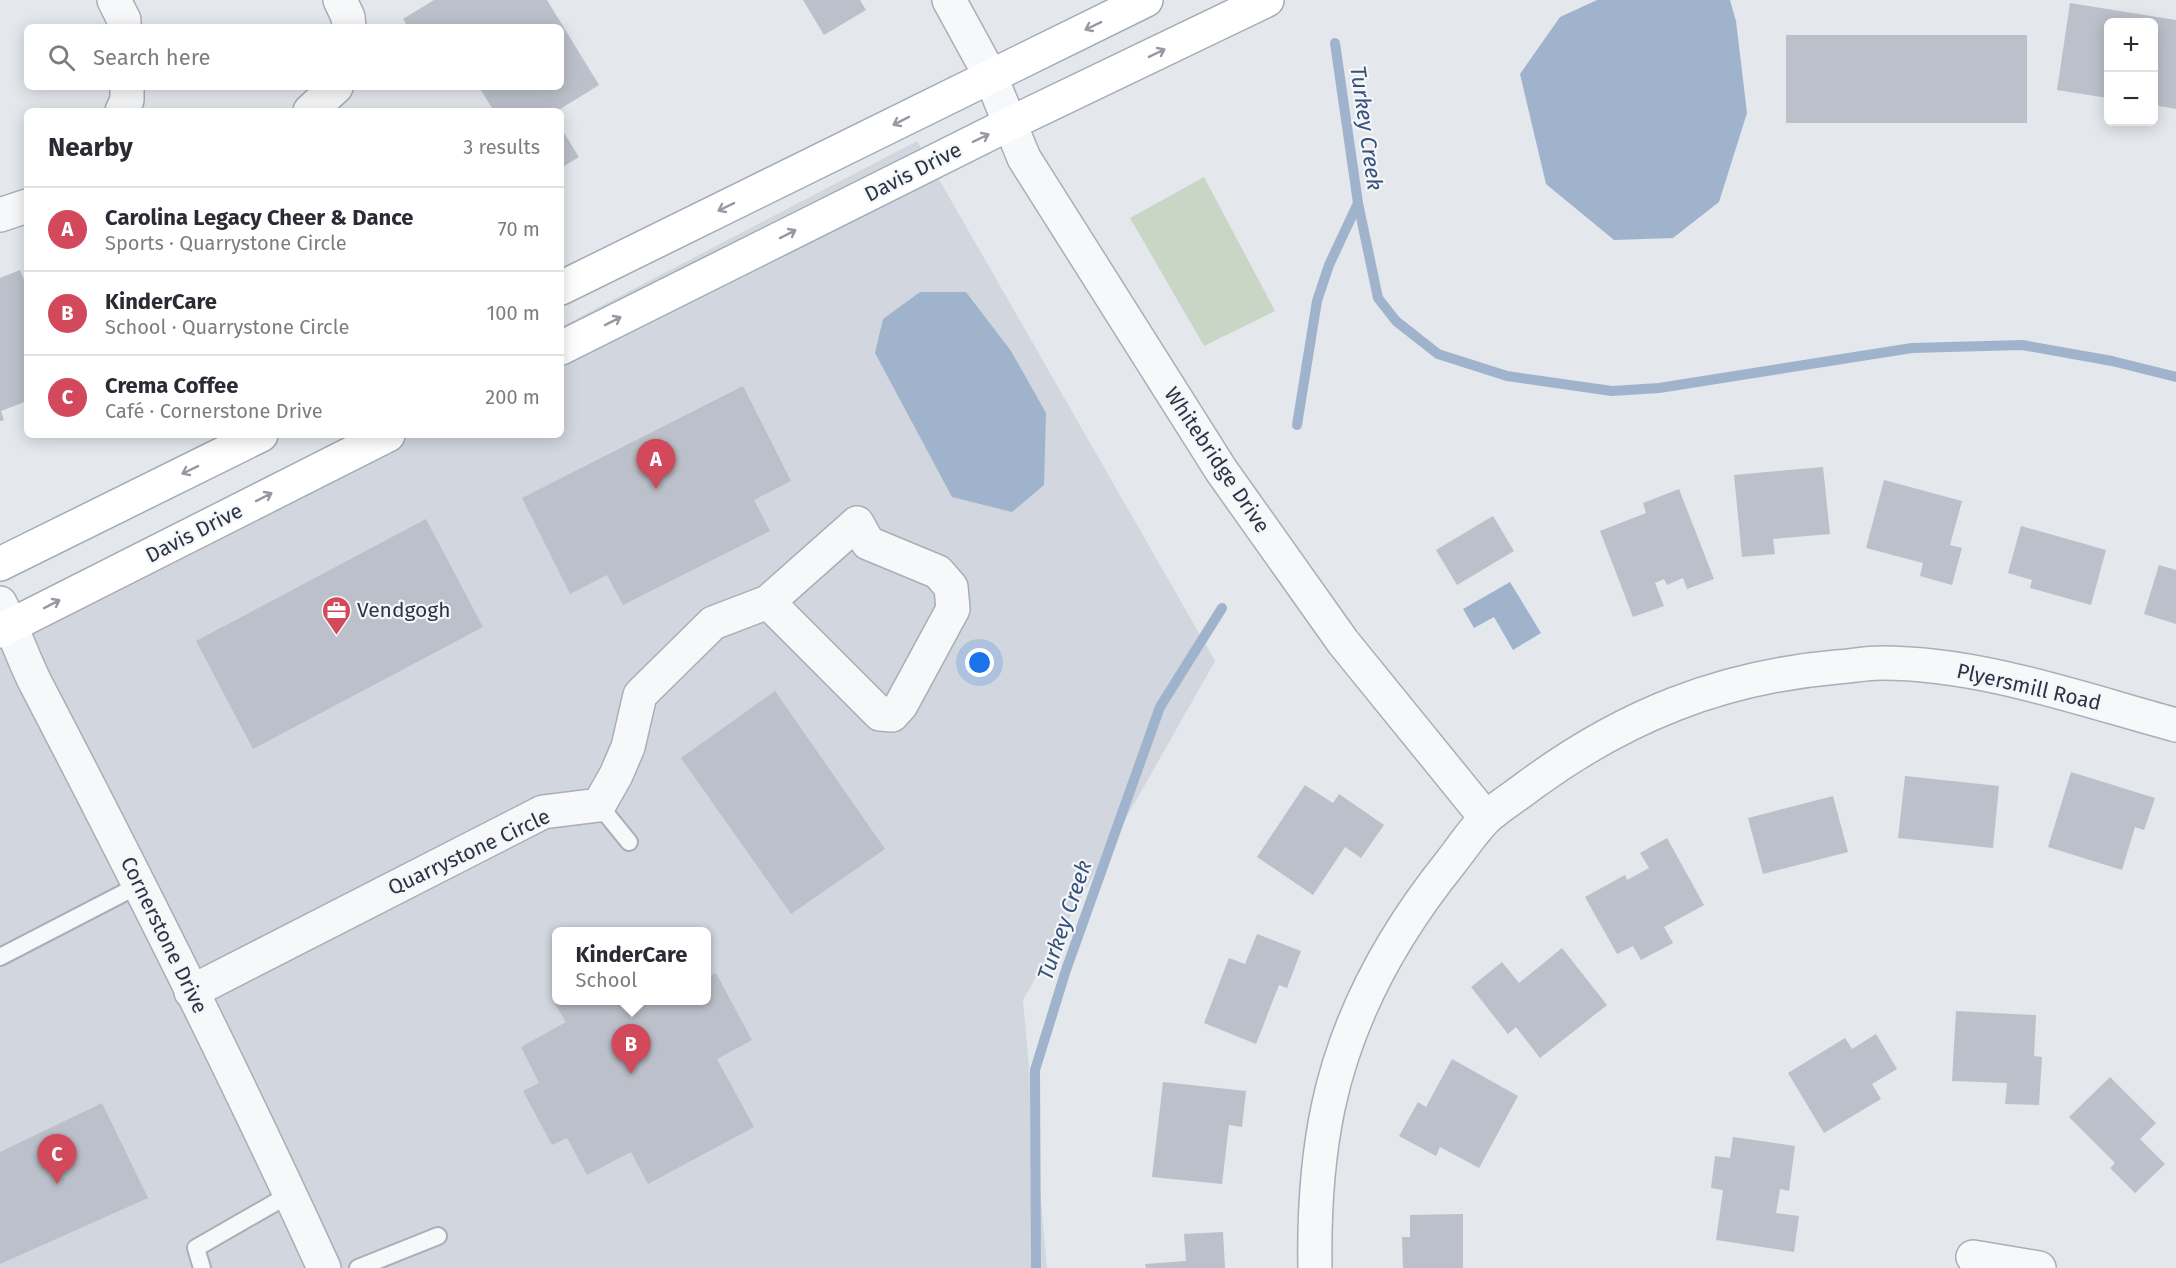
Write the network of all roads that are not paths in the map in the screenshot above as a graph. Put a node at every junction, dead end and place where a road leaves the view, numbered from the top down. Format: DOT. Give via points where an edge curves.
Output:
graph roads {
  1 [pos="114,0"];
  2 [pos="340,0"];
  3 [pos="950,0"];
  4 [pos="1146,0"];
  5 [pos="1267,0"];
  6 [pos="124,24"];
  7 [pos="349,24"];
  8 [pos="990,75"];
  9 [pos="333,90"];
  10 [pos="313,108"];
  11 [pos="1009,124"];
  12 [pos="24,207"];
  13 [pos="0,215"];
  14 [pos="564,287"];
  15 [pos="564,346"];
  16 [pos="255,438"];
  17 [pos="381,438"];
  18 [pos="0,564"];
  19 [pos="768,602"];
  20 [pos="4,620"];
  21 [pos="2176,724"];
  22 [pos="599,805"];
  23 [pos="1486,818"];
  24 [pos="629,842"];
  25 [pos="141,884"];
  26 [pos="0,957"];
  27 [pos="191,992"];
  28 [pos="290,1194"];
  29 [pos="438,1236"];
  30 [pos="1973,1257"];
  31 [pos="202,1268"];
  32 [pos="324,1268"];
  33 [pos="358,1268"];
  34 [pos="1315,1268"];
  35 [pos="2039,1268"];
  1 -- 6 [label="street"];
  2 -- 7 [label="street"];
  3 -- 8 [label="street, Whitebridge Drive"];
  4 -- 8 [label="main road, one-way"];
  11 -- 5 [label="main road, Davis Drive, one-way"];
  8 -- 11 [label="street, Whitebridge Drive"];
  8 -- 14 [label="main road, one-way"];
  9 -- 10 [label="street"];
  15 -- 11 [label="main road, Davis Drive, one-way"];
  11 -- 23 [label="street, Whitebridge Drive" via="1024,158 1221,470 1343,642"];
  12 -- 13 [label="street"];
  16 -- 18 [label="main road, one-way"];
  20 -- 17 [label="main road, Davis Drive, one-way"];
  19 -- 19 [label="street" via="880,714 892,715 952,609 951,587 938,572 868,543 857,522"];
  19 -- 22 [label="street" via="712,623 640,695 628,747"];
  20 -- 25 [label="street, Cornerstone Drive"];
  21 -- 23 [label="street, Plyersmill Road" via="1975,670 1880,663 1808,669 1744,681 1677,702 1612,732 1548,772"];
  22 -- 24 [label="lane"];
  22 -- 27 [label="street, Quarrystone Circle" via="543,812"];
  23 -- 34 [label="street, Plyersmill Road" via="1422,898 1389,949 1348,1038 1328,1107 1320,1157 1314,1212"];
  25 -- 26 [label="lane"];
  25 -- 27 [label="street, Cornerstone Drive"];
  27 -- 28 [label="street, Cornerstone Drive"];
  28 -- 31 [label="lane" via="196,1248"];
  28 -- 32 [label="street, Cornerstone Drive"];
  29 -- 33 [label="lane"];
  30 -- 35 [label="street"];
}
